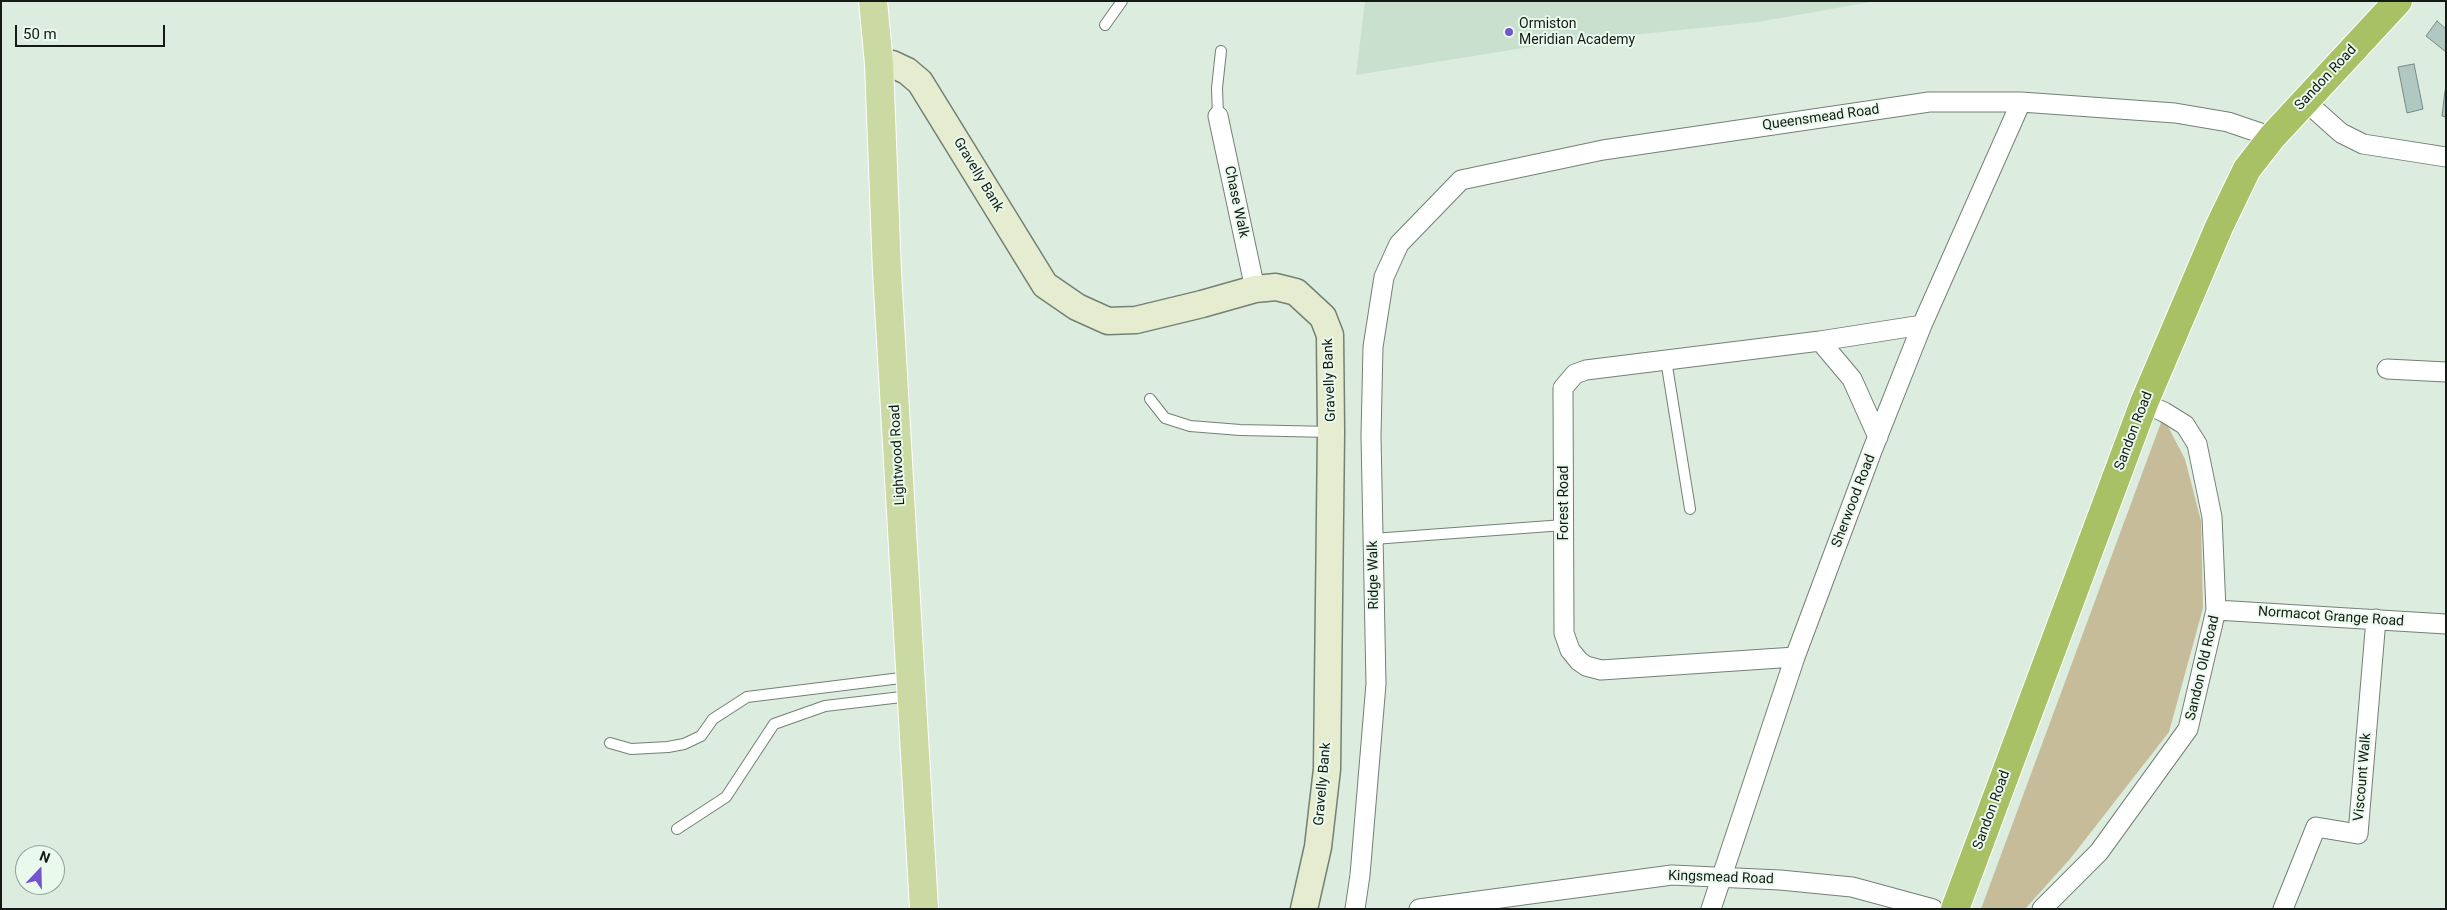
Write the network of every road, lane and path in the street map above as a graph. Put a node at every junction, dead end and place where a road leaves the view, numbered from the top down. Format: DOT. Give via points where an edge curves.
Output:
graph roads {
  1 [pos="873,1"];
  2 [pos="1122,1"];
  3 [pos="2389,4"];
  4 [pos="1105,25"];
  5 [pos="1221,51"];
  6 [pos="879,64"];
  7 [pos="2304,100"];
  8 [pos="2021,102"];
  9 [pos="1218,116"];
  10 [pos="2272,137"];
  11 [pos="2446,157"];
  12 [pos="1399,244"];
  13 [pos="1254,289"];
  14 [pos="1922,326"];
  15 [pos="1820,341"];
  16 [pos="1666,360"];
  17 [pos="2387,369"];
  18 [pos="2446,372"];
  19 [pos="1150,399"];
  20 [pos="2144,404"];
  21 [pos="1331,432"];
  22 [pos="1878,436"];
  23 [pos="1690,509"];
  24 [pos="1564,525"];
  25 [pos="1373,539"];
  26 [pos="2216,610"];
  27 [pos="2376,619"];
  28 [pos="2446,624"];
  29 [pos="1795,657"];
  30 [pos="910,686"];
  31 [pos="610,743"];
  32 [pos="677,830"];
  33 [pos="1722,877"];
  34 [pos="924,909"];
  35 [pos="1304,909"];
  36 [pos="1355,909"];
  37 [pos="1419,909"];
  38 [pos="1711,909"];
  39 [pos="1933,909"];
  40 [pos="1955,909"];
  41 [pos="2042,909"];
  42 [pos="2283,909"];
  1 -- 6 [label="main road, Lightwood Road"];
  2 -- 4 [label="lane"];
  3 -- 7 [label="highway, Sandon Road"];
  5 -- 9 [label="lane"];
  6 -- 13 [label="street, Gravelly Bank" via="892,64 920,82 1045,285 1077,307 1108,321 1136,320"];
  6 -- 30 [label="main road, Lightwood Road"];
  7 -- 10 [label="highway, Sandon Road"];
  7 -- 11 [label="street" via="2341,133 2363,144"];
  8 -- 10 [label="street, Queensmead Road" via="2175,113 2228,122"];
  8 -- 12 [label="street, Queensmead Road" via="1929,102 1603,150 1461,180"];
  8 -- 14 [label="street, Sherwood Road"];
  9 -- 13 [label="street, Chase Walk"];
  10 -- 20 [label="highway, Sandon Road" via="2247,170 2219,227"];
  12 -- 25 [label="street, Ridge Walk" via="1384,277 1373,347"];
  13 -- 21 [label="street, Gravelly Bank" via="1276,287 1296,292 1323,317 1330,335"];
  14 -- 15 [label="street, Forest Road"];
  14 -- 22 [label="street, Sherwood Road"];
  15 -- 16 [label="street, Forest Road"];
  15 -- 22 [label="street" via="1852,379"];
  16 -- 23 [label="lane"];
  16 -- 24 [label="street, Forest Road" via="1586,370 1567,380 1563,388"];
  17 -- 18 [label="street"];
  19 -- 21 [label="lane" via="1165,418 1190,426"];
  20 -- 26 [label="street, Sandon Old Road" via="2185,425 2197,444 2212,517"];
  20 -- 40 [label="highway, Sandon Road"];
  21 -- 35 [label="street, Gravelly Bank" via="1327,769 1318,847"];
  22 -- 29 [label="street, Sherwood Road"];
  24 -- 25 [label="lane"];
  24 -- 29 [label="street, Forest Road" via="1564,633 1570,650 1586,666 1601,670"];
  25 -- 36 [label="street, Ridge Walk" via="1376,684"];
  26 -- 27 [label="street, Normacot Grange Road"];
  26 -- 41 [label="street, Sandon Old Road" via="2188,729 2099,852"];
  27 -- 28 [label="street, Normacot Grange Road"];
  27 -- 42 [label="street, Viscount Walk" via="2358,834 2316,828"];
  29 -- 33 [label="street, Sherwood Road"];
  30 -- 31 [label="lane" via="746,697 713,720 701,736 684,744 632,750"];
  30 -- 32 [label="lane" via="825,706 774,724 726,797"];
  30 -- 34 [label="main road, Lightwood Road"];
  33 -- 37 [label="street, Kingsmead Road" via="1672,875"];
  33 -- 38 [label="street, Sherwood Road"];
  33 -- 39 [label="street, Kingsmead Road" via="1852,887"];
}
